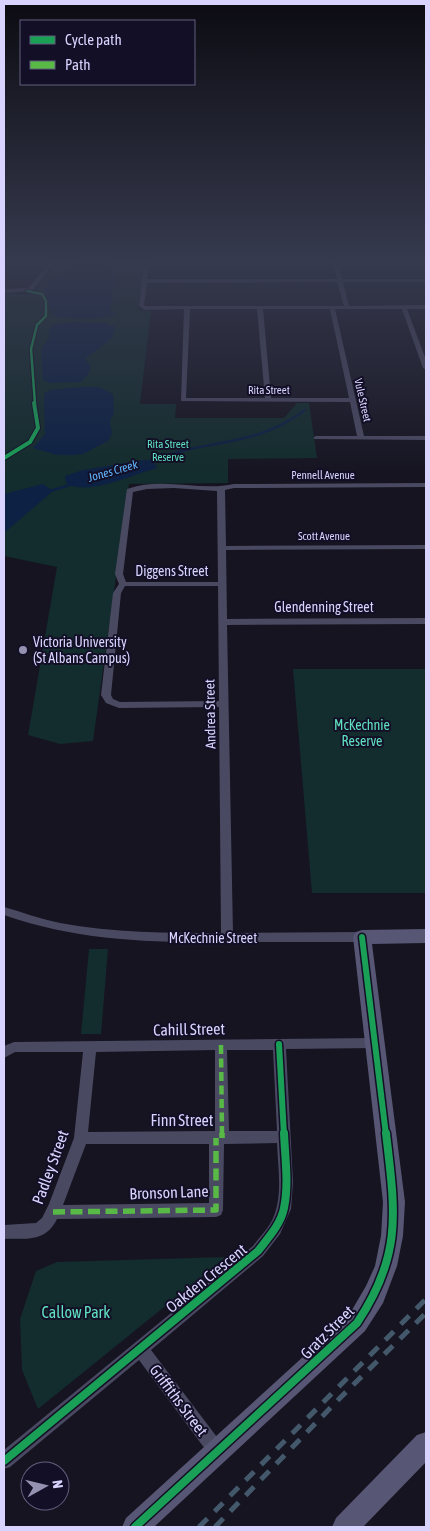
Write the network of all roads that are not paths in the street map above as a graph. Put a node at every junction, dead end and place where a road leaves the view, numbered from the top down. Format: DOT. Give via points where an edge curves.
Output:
graph roads {
  1 [pos="186,331"];
  2 [pos="262,331"];
  3 [pos="337,331"];
  4 [pos="413,331"];
  5 [pos="426,368"];
  6 [pos="268,400"];
  7 [pos="352,400"];
  8 [pos="316,438"];
  9 [pos="361,438"];
  10 [pos="426,438"];
  11 [pos="426,485"];
  12 [pos="221,490"];
  13 [pos="426,547"];
  14 [pos="221,548"];
  15 [pos="123,584"];
  16 [pos="222,584"];
  17 [pos="426,621"];
  18 [pos="222,622"];
  19 [pos="224,704"];
  20 [pos="4,912"];
  21 [pos="362,936"];
  22 [pos="426,936"];
  23 [pos="226,938"];
  24 [pos="375,1043"];
  25 [pos="279,1044"];
  26 [pos="221,1045"];
  27 [pos="90,1046"];
  28 [pos="4,1052"];
  29 [pos="283,1137"];
  30 [pos="81,1138"];
  31 [pos="219,1138"];
  32 [pos="53,1212"];
  33 [pos="4,1232"];
  34 [pos="140,1348"];
  35 [pos="426,1444"];
  36 [pos="218,1452"];
  37 [pos="4,1462"];
  38 [pos="135,1527"];
  39 [pos="344,1527"];
  1 -- 6 [label="street, Rita Street" via="183,398"];
  2 -- 6 [label="street"];
  3 -- 7 [label="street, Vule Street"];
  4 -- 5 [label="street"];
  6 -- 7 [label="street, Rita Street"];
  7 -- 9 [label="street, Vule Street"];
  8 -- 9 [label="street"];
  9 -- 10 [label="street"];
  11 -- 12 [label="street, Pennell Avenue" via="240,486"];
  12 -- 14 [label="street, Andrea Street"];
  12 -- 15 [label="street, Pennell Avenue" via="144,487 130,491 119,574"];
  13 -- 14 [label="street, Scott Avenue"];
  14 -- 16 [label="street, Andrea Street"];
  15 -- 16 [label="street, Diggens Street"];
  15 -- 19 [label="street" via="117,594 106,698 119,705"];
  16 -- 18 [label="street, Andrea Street"];
  17 -- 18 [label="street, Glendenning Street"];
  18 -- 19 [label="street, Andrea Street"];
  19 -- 23 [label="street, Andrea Street"];
  20 -- 23 [label="street, McKechnie Street" via="88,932 152,938"];
  21 -- 22 [label="street, McKechnie Street"];
  21 -- 23 [label="street, McKechnie Street"];
  21 -- 24 [label="street, Gratz Street"];
  24 -- 25 [label="street, Cahill Street"];
  24 -- 36 [label="street, Gratz Street" via="394,1202 393,1237 378,1292 357,1323"];
  25 -- 26 [label="street, Cahill Street"];
  25 -- 29 [label="street, Oakden Crescent"];
  26 -- 27 [label="street, Cahill Street"];
  26 -- 31 [label="street"];
  27 -- 28 [label="street, Cahill Street" via="14,1047"];
  27 -- 30 [label="street, Padley Street"];
  29 -- 31 [label="street, Finn Street"];
  29 -- 34 [label="street, Oakden Crescent" via="284,1209 266,1243"];
  30 -- 31 [label="street, Finn Street"];
  30 -- 32 [label="street, Padley Street"];
  31 -- 32 [label="street, Bronson Lane" via="216,1210"];
  32 -- 33 [label="street, Padley Street" via="48,1223 39,1230"];
  34 -- 36 [label="street, Griffiths Street"];
  34 -- 37 [label="street, Oakden Crescent"];
  35 -- 39 [label="street"];
  36 -- 38 [label="street, Gratz Street"];
}
